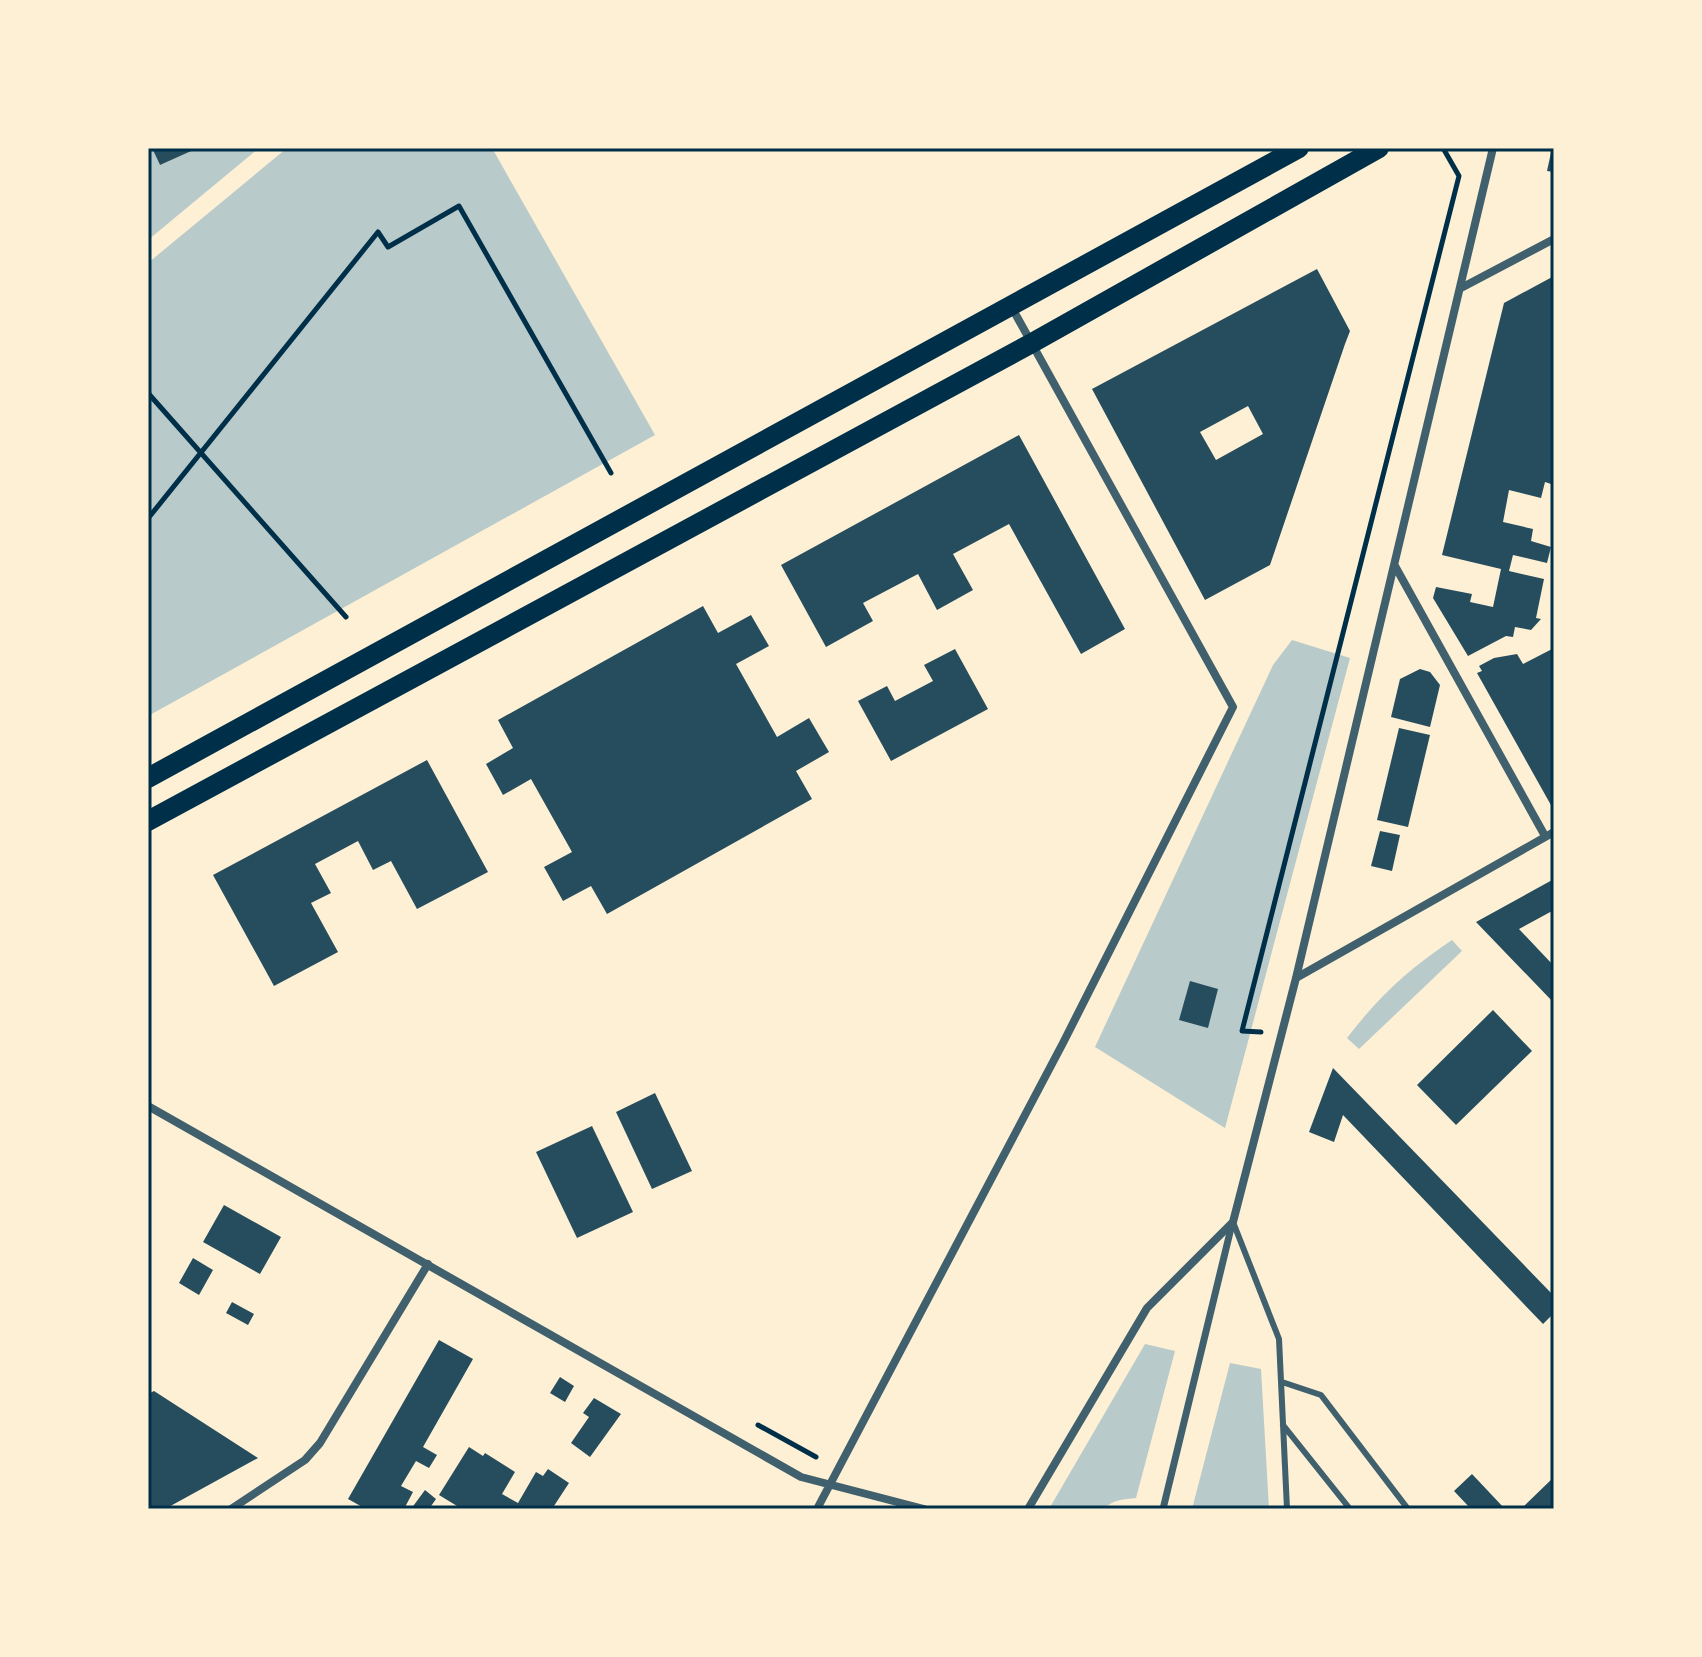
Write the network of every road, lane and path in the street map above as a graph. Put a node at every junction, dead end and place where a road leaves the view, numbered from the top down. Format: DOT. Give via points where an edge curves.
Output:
graph roads {
  1 [pos="1299,148"];
  2 [pos="1379,148"];
  3 [pos="1443,148"];
  4 [pos="1493,148"];
  5 [pos="1554,239"];
  6 [pos="1461,288"];
  7 [pos="1011,306"];
  8 [pos="1032,343"];
  9 [pos="148,393"];
  10 [pos="201,453"];
  11 [pos="611,473"];
  12 [pos="148,515"];
  13 [pos="1395,565"];
  14 [pos="346,617"];
  15 [pos="148,778"];
  16 [pos="148,821"];
  17 [pos="1550,834"];
  18 [pos="1296,978"];
  19 [pos="1282,1033"];
  20 [pos="148,1106"];
  21 [pos="1233,1222"];
  22 [pos="428,1264"];
  23 [pos="1282,1382"];
  24 [pos="1283,1425"];
  25 [pos="830,1484"];
  26 [pos="231,1509"];
  27 [pos="817,1509"];
  28 [pos="924,1509"];
  29 [pos="1028,1509"];
  30 [pos="1163,1509"];
  31 [pos="1287,1509"];
  32 [pos="1350,1509"];
  33 [pos="1408,1509"];
  1 -- 7 [label="main road"];
  2 -- 8 [label="main road"];
  3 -- 19 [label="path" via="1459,176 1242,1031"];
  4 -- 6 [label="street"];
  5 -- 6 [label="street"];
  6 -- 13 [label="street"];
  7 -- 8 [label="street"];
  7 -- 15 [label="main road"];
  8 -- 16 [label="main road"];
  8 -- 25 [label="street" via="1233,707"];
  9 -- 10 [label="path"];
  10 -- 11 [label="path" via="378,232 388,247 459,206"];
  10 -- 12 [label="path"];
  10 -- 14 [label="path"];
  13 -- 17 [label="street"];
  13 -- 18 [label="street"];
  17 -- 18 [label="street"];
  18 -- 19 [label="street"];
  19 -- 21 [label="street"];
  20 -- 22 [label="street"];
  21 -- 23 [label="lane" via="1279,1339"];
  21 -- 29 [label="street" via="1147,1308"];
  21 -- 30 [label="street"];
  22 -- 25 [label="street" via="801,1477"];
  22 -- 26 [label="street" via="320,1443 305,1460"];
  23 -- 24 [label="lane"];
  23 -- 33 [label="lane" via="1321,1395"];
  24 -- 31 [label="lane"];
  24 -- 32 [label="lane"];
  25 -- 27 [label="street"];
  25 -- 28 [label="street"];
}
